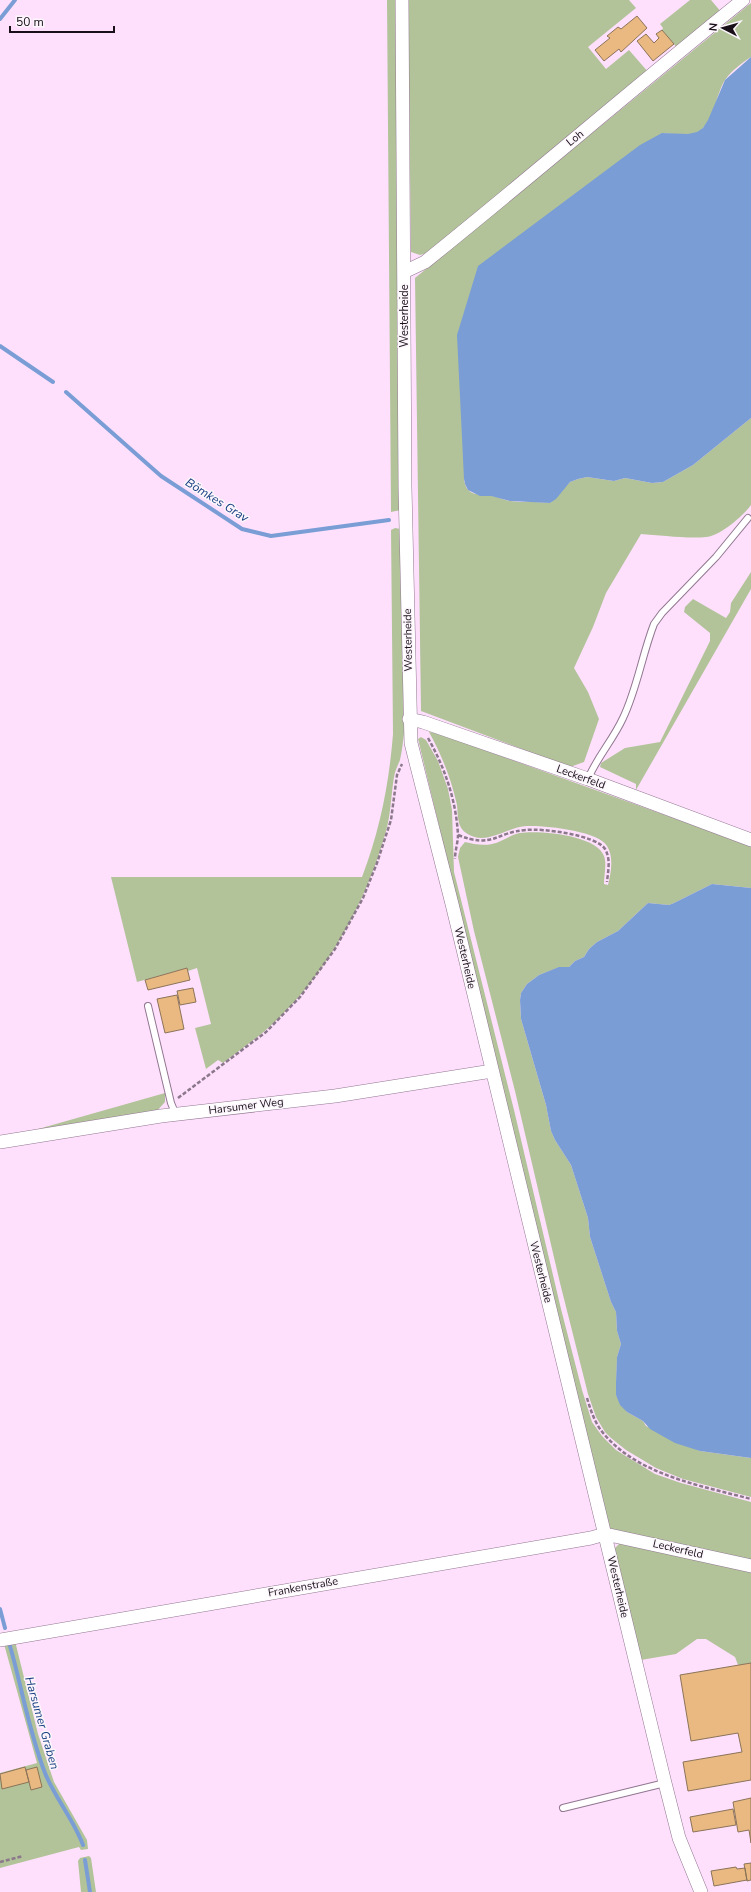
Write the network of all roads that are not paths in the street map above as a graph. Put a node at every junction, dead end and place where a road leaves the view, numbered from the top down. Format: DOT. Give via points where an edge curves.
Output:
graph roads {
  1 [pos="402,0"];
  2 [pos="744,0"];
  3 [pos="404,272"];
  4 [pos="748,518"];
  5 [pos="409,719"];
  6 [pos="588,779"];
  7 [pos="751,840"];
  8 [pos="148,1006"];
  9 [pos="492,1071"];
  10 [pos="174,1109"];
  11 [pos="0,1142"];
  12 [pos="605,1534"];
  13 [pos="751,1566"];
  14 [pos="0,1640"];
  15 [pos="665,1783"];
  16 [pos="563,1808"];
  17 [pos="701,1892"];
  1 -- 3 [label="street, Westerheide"];
  2 -- 3 [label="street, Loh" via="648,76 425,262"];
  3 -- 5 [label="street, Westerheide"];
  4 -- 6 [label="lane" via="654,624 624,717"];
  5 -- 6 [label="street, Leckerfeld"];
  5 -- 9 [label="street, Westerheide" via="411,743"];
  6 -- 7 [label="street, Leckerfeld"];
  8 -- 10 [label="lane"];
  9 -- 10 [label="street, Harsumer Weg" via="335,1096"];
  9 -- 12 [label="street, Westerheide"];
  10 -- 11 [label="street, Harsumer Weg"];
  12 -- 13 [label="street, Leckerfeld"];
  12 -- 14 [label="street, Frankenstraße"];
  12 -- 15 [label="street, Westerheide"];
  15 -- 16 [label="lane"];
  15 -- 17 [label="street, Westerheide" via="679,1838"];
}
